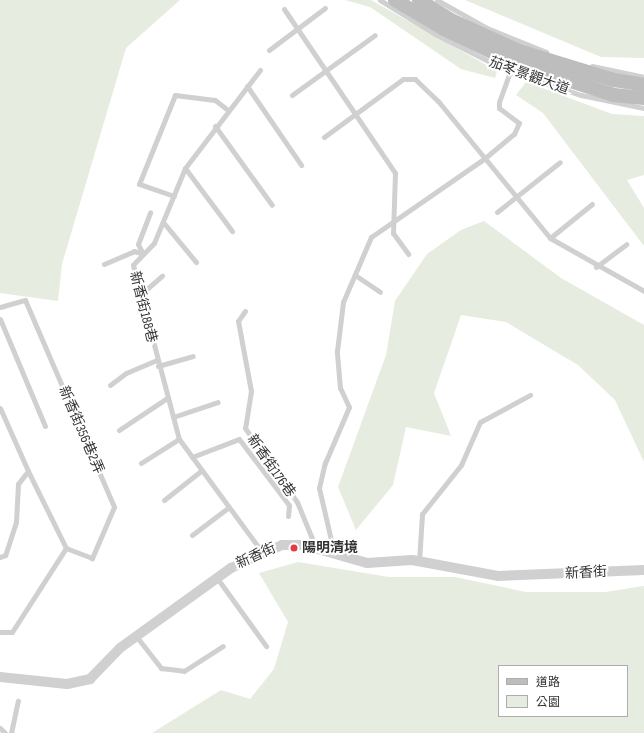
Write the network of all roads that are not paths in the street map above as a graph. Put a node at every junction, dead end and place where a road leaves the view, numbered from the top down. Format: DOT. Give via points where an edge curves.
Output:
graph roads {
  1 [pos="380,0"];
  2 [pos="395,0"];
  3 [pos="419,0"];
  4 [pos="437,0"];
  5 [pos="326,8"];
  6 [pos="284,9"];
  7 [pos="298,26"];
  8 [pos="375,36"];
  9 [pos="269,50"];
  10 [pos="326,69"];
  11 [pos="260,70"];
  12 [pos="510,72"];
  13 [pos="644,77"];
  14 [pos="644,85"];
  15 [pos="247,86"];
  16 [pos="292,95"];
  17 [pos="644,98"];
  18 [pos="644,108"];
  19 [pos="228,110"];
  20 [pos="355,113"];
  21 [pos="215,126"];
  22 [pos="324,137"];
  23 [pos="485,158"];
  24 [pos="560,162"];
  25 [pos="301,165"];
  26 [pos="185,168"];
  27 [pos="174,196"];
  28 [pos="517,199"];
  29 [pos="592,204"];
  30 [pos="272,205"];
  31 [pos="150,212"];
  32 [pos="497,212"];
  33 [pos="163,222"];
  34 [pos="394,222"];
  35 [pos="232,231"];
  36 [pos="550,238"];
  37 [pos="626,244"];
  38 [pos="143,254"];
  39 [pos="408,254"];
  40 [pos="196,262"];
  41 [pos="104,264"];
  42 [pos="596,267"];
  43 [pos="355,275"];
  44 [pos="162,276"];
  45 [pos="644,291"];
  46 [pos="380,292"];
  47 [pos="141,294"];
  48 [pos="0,307"];
  49 [pos="245,311"];
  50 [pos="0,319"];
  51 [pos="193,356"];
  52 [pos="158,363"];
  53 [pos="110,385"];
  54 [pos="530,395"];
  55 [pos="167,398"];
  56 [pos="218,402"];
  57 [pos="0,408"];
  58 [pos="173,417"];
  59 [pos="45,426"];
  60 [pos="119,430"];
  61 [pos="179,439"];
  62 [pos="192,457"];
  63 [pos="141,463"];
  64 [pos="202,470"];
  65 [pos="28,472"];
  66 [pos="164,500"];
  67 [pos="229,507"];
  68 [pos="288,516"];
  69 [pos="192,535"];
  70 [pos="66,548"];
  71 [pos="316,549"];
  72 [pos="262,552"];
  73 [pos="335,555"];
  74 [pos="0,557"];
  75 [pos="419,562"];
  76 [pos="644,570"];
  77 [pos="217,578"];
  78 [pos="0,632"];
  79 [pos="136,636"];
  80 [pos="223,646"];
  81 [pos="266,646"];
  82 [pos="0,677"];
  83 [pos="18,701"];
  84 [pos="0,728"];
  85 [pos="5,733"];
  86 [pos="11,733"];
  1 -- 12 [label="lane, 茄苳景觀大道" via="435,34"];
  2 -- 17 [label="street, 茄苳景觀大道" via="444,29 515,63 614,95"];
  3 -- 14 [label="street, 茄苳景觀大道" via="451,20 519,51 614,80"];
  4 -- 13 [label="lane, 茄苳景觀大道" via="522,44 566,59"];
  5 -- 7 [label="lane"];
  6 -- 7 [label="lane"];
  7 -- 9 [label="lane"];
  7 -- 10 [label="lane"];
  8 -- 10 [label="lane"];
  10 -- 16 [label="lane"];
  10 -- 20 [label="lane"];
  11 -- 15 [label="lane, 新香街188巷"];
  12 -- 18 [label="lane, 茄苳景觀大道" via="581,95"];
  12 -- 23 [label="lane" via="499,108 519,123 514,134"];
  15 -- 19 [label="lane, 新香街188巷"];
  15 -- 25 [label="lane"];
  19 -- 21 [label="lane, 新香街188巷"];
  19 -- 27 [label="lane" via="215,100 175,95 139,184"];
  20 -- 22 [label="lane"];
  20 -- 23 [label="lane" via="403,79 415,79 438,101"];
  20 -- 34 [label="lane" via="395,173"];
  21 -- 26 [label="lane, 新香街188巷"];
  21 -- 30 [label="lane"];
  23 -- 28 [label="lane"];
  23 -- 34 [label="lane"];
  24 -- 28 [label="lane"];
  26 -- 27 [label="lane, 新香街188巷"];
  26 -- 35 [label="lane"];
  27 -- 33 [label="lane, 新香街188巷"];
  28 -- 32 [label="lane"];
  28 -- 36 [label="lane"];
  29 -- 36 [label="lane"];
  31 -- 38 [label="lane" via="138,244"];
  33 -- 38 [label="lane, 新香街188巷" via="154,243"];
  33 -- 40 [label="lane"];
  34 -- 39 [label="lane" via="393,233"];
  34 -- 43 [label="lane" via="371,237"];
  36 -- 42 [label="lane"];
  37 -- 42 [label="lane"];
  38 -- 41 [label="lane" via="134,251"];
  38 -- 47 [label="lane, 新香街188巷" via="133,265"];
  42 -- 45 [label="lane"];
  43 -- 46 [label="lane"];
  43 -- 73 [label="lane" via="338,319 340,388 349,407 325,463 320,488"];
  44 -- 47 [label="lane"];
  47 -- 52 [label="lane, 新香街188巷"];
  48 -- 70 [label="lane, 新香街356巷2弄" via="25,300 114,507 92,558"];
  49 -- 71 [label="lane, 新香街176巷" via="238,321 251,391 244,428 297,502"];
  50 -- 59 [label="lane"];
  51 -- 52 [label="lane"];
  52 -- 53 [label="lane" via="126,373"];
  52 -- 55 [label="lane, 新香街188巷"];
  54 -- 75 [label="lane" via="480,422 461,465 422,514"];
  55 -- 58 [label="lane, 新香街188巷"];
  55 -- 60 [label="lane"];
  56 -- 58 [label="lane"];
  57 -- 65 [label="lane"];
  58 -- 61 [label="lane, 新香街188巷"];
  61 -- 62 [label="lane, 新香街188巷"];
  61 -- 63 [label="lane"];
  62 -- 64 [label="lane, 新香街188巷"];
  62 -- 68 [label="lane" via="239,439 289,505"];
  64 -- 66 [label="lane"];
  64 -- 67 [label="lane, 新香街188巷"];
  65 -- 70 [label="lane"];
  65 -- 74 [label="lane" via="18,484 16,522 5,555"];
  67 -- 69 [label="lane"];
  67 -- 72 [label="lane, 新香街188巷"];
  70 -- 78 [label="lane" via="12,632"];
  71 -- 72 [label="street, 新香街" via="282,545"];
  71 -- 73 [label="street, 新香街"];
  72 -- 77 [label="street, 新香街"];
  73 -- 75 [label="street, 新香街" via="367,563"];
  75 -- 76 [label="street, 新香街" via="498,576"];
  77 -- 79 [label="street, 新香街"];
  77 -- 81 [label="lane"];
  79 -- 80 [label="lane" via="161,668 184,672"];
  79 -- 82 [label="street, 新香街" via="90,678 67,684"];
  83 -- 86 [label="lane"];
  84 -- 85 [label="lane"];
}
